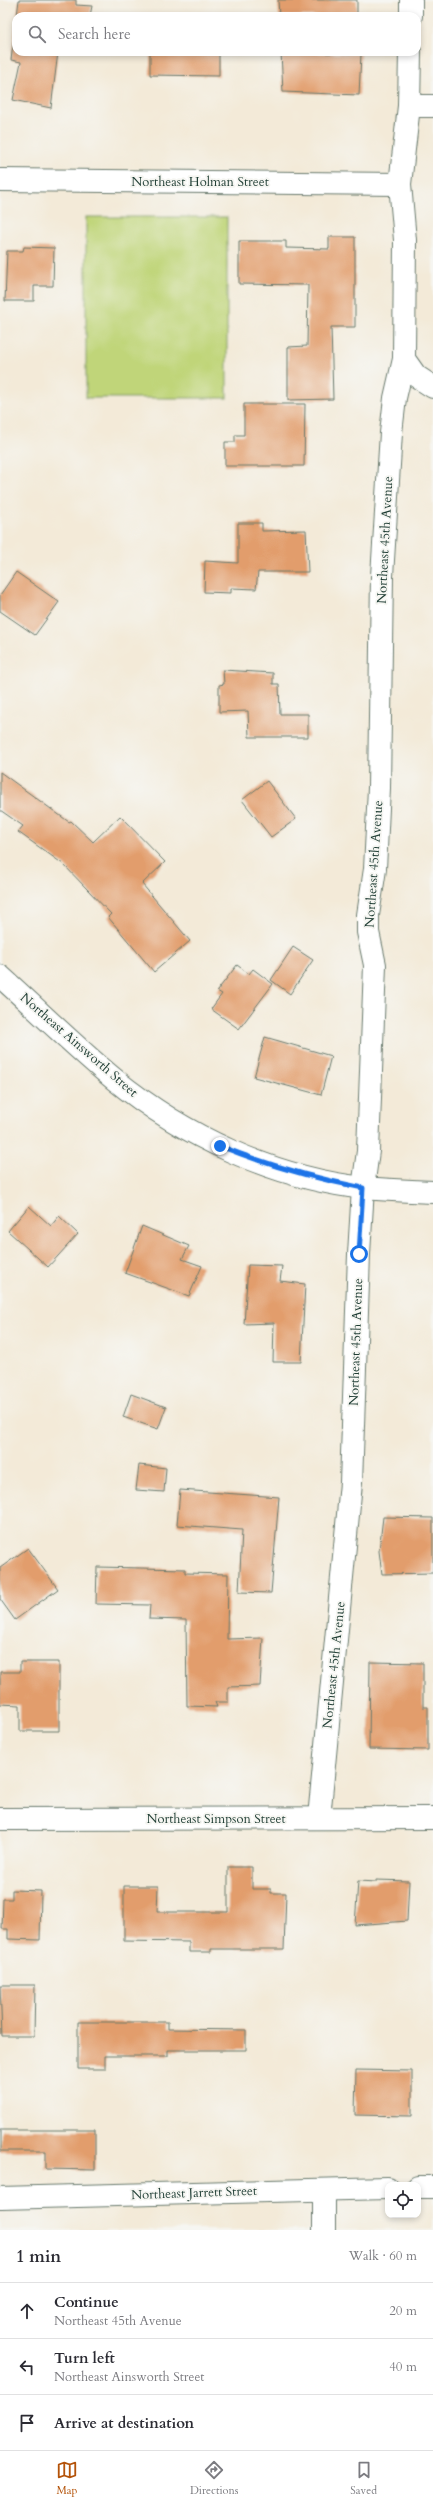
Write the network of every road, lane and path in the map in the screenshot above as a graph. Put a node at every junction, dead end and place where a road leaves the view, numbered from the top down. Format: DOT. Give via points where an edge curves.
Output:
graph roads {
  1 [pos="411,0"];
  2 [pos="411,12"];
  3 [pos="410,56"];
  4 [pos="409,106"];
  5 [pos="433,106"];
  6 [pos="0,180"];
  7 [pos="400,184"];
  8 [pos="404,359"];
  9 [pos="433,388"];
  10 [pos="0,976"];
  11 [pos="363,1188"];
  12 [pos="433,1192"];
  13 [pos="319,1818"];
  14 [pos="433,1818"];
  15 [pos="0,1820"];
  16 [pos="421,2187"];
  17 [pos="433,2187"];
  18 [pos="385,2188"];
  19 [pos="324,2190"];
  20 [pos="0,2198"];
  21 [pos="324,2230"];
  1 -- 2 [label="street"];
  3 -- 4 [label="street, Northeast 45th Avenue"];
  4 -- 5 [label="street"];
  4 -- 7 [label="street, Northeast 45th Avenue"];
  6 -- 7 [label="street, Northeast Holman Street"];
  7 -- 8 [label="street, Northeast 45th Avenue" via="405,240"];
  8 -- 9 [label="street" via="416,376"];
  8 -- 11 [label="street, Northeast 45th Avenue" via="395,398 391,433 382,576 379,788 375,869 368,915 368,932 375,965 368,1151"];
  10 -- 11 [label="street, Northeast Ainsworth Street" via="114,1079 184,1127 220,1146 271,1166 311,1178"];
  11 -- 12 [label="street, Northeast Ainsworth Street"];
  11 -- 13 [label="street, Northeast 45th Avenue" via="351,1483"];
  13 -- 14 [label="street, Northeast Simpson Street"];
  13 -- 15 [label="street, Northeast Simpson Street"];
  16 -- 17 [label="street"];
  18 -- 19 [label="street, Northeast Jarrett Street"];
  19 -- 20 [label="street, Northeast Jarrett Street"];
  19 -- 21 [label="street"];
}
